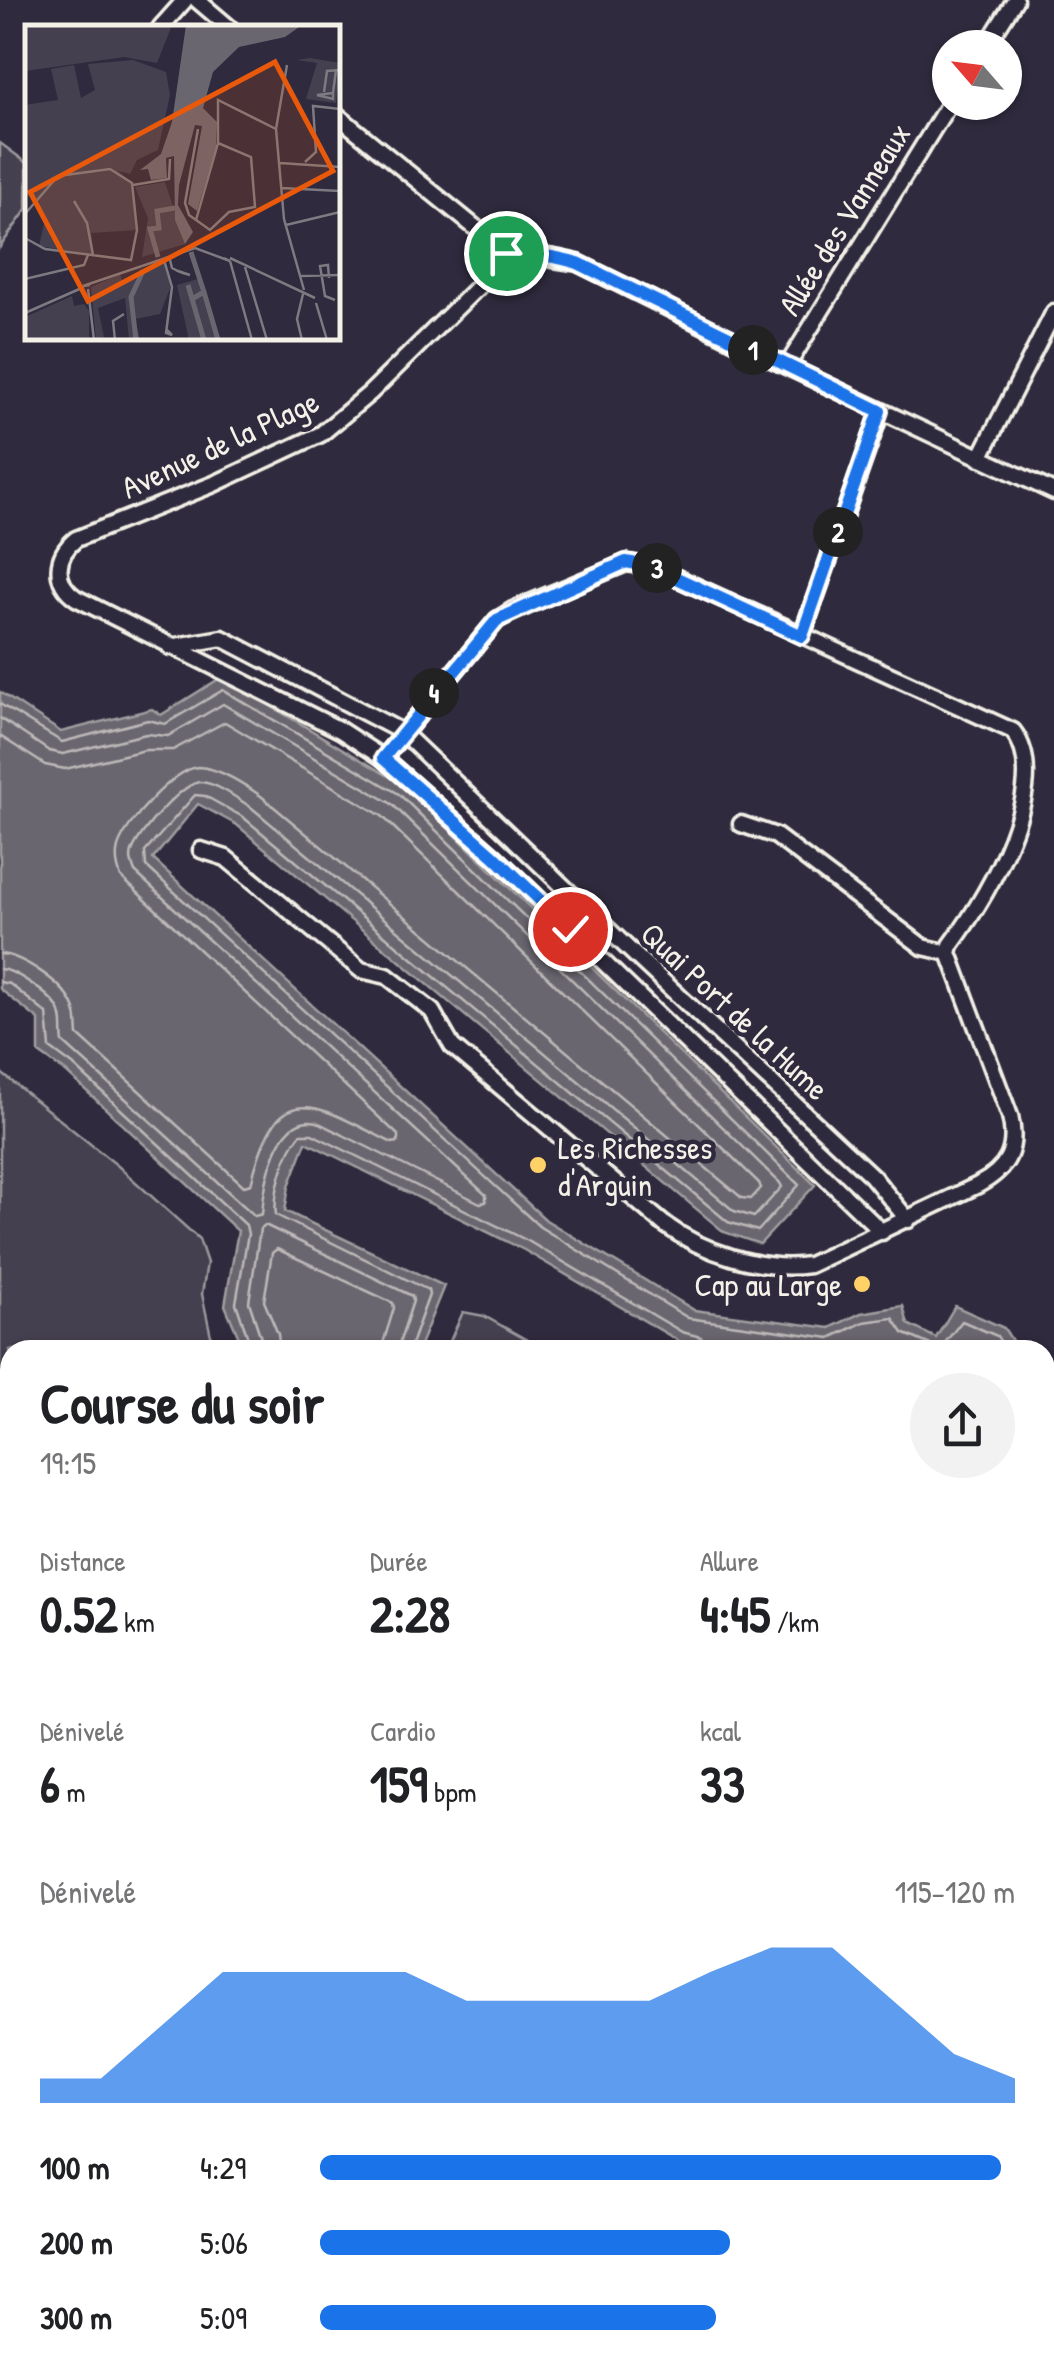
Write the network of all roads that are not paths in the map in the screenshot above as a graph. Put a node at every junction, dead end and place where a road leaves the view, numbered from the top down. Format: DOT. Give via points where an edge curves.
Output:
graph roads {
  1 [pos="184,0"];
  2 [pos="197,0"];
  3 [pos="1015,0"];
  4 [pos="163,25"];
  5 [pos="226,25"];
  6 [pos="996,30"];
  7 [pos="340,118"];
  8 [pos="939,120"];
  9 [pos="514,259"];
  10 [pos="1054,312"];
  11 [pos="787,366"];
  12 [pos="880,411"];
  13 [pos="980,458"];
  14 [pos="1054,492"];
  15 [pos="76,539"];
  16 [pos="802,636"];
  17 [pos="169,647"];
  18 [pos="402,732"];
  19 [pos="383,758"];
  20 [pos="741,824"];
  21 [pos="202,850"];
  22 [pos="949,953"];
  23 [pos="908,1220"];
  24 [pos="878,1234"];
  1 -- 4 [label="street"];
  2 -- 5 [label="street"];
  3 -- 6 [label="street"];
  7 -- 9 [label="street"];
  8 -- 11 [label="street, Allée des Vanneaux"];
  9 -- 11 [label="street" via="578,263"];
  9 -- 15 [label="street, Avenue de la Plage" via="320,434"];
  10 -- 13 [label="street"];
  11 -- 12 [label="street"];
  12 -- 13 [label="street"];
  12 -- 16 [label="street"];
  13 -- 14 [label="street"];
  15 -- 17 [label="street, Quai Port de la Hume" via="59,564 68,592"];
  16 -- 18 [label="street" via="653,567 626,562 497,620"];
  16 -- 22 [label="street" via="1014,731 1037,756 1040,782 1025,836"];
  17 -- 18 [label="street, Quai Port de la Hume" via="222,638"];
  17 -- 19 [label="street, Quai Port de la Hume" via="340,730"];
  18 -- 19 [label="street"];
  18 -- 23 [label="street, Quai Port de la Hume" via="872,1176"];
  19 -- 24 [label="street, Quai Port de la Hume" via="494,856"];
  20 -- 22 [label="street" via="776,836 923,948"];
  21 -- 24 [label="street" via="226,858 360,970 394,980 437,1016 452,1046 682,1238 793,1267 826,1260"];
  22 -- 23 [label="street" via="1015,1140 996,1175"];
  23 -- 24 [label="street"];
}
